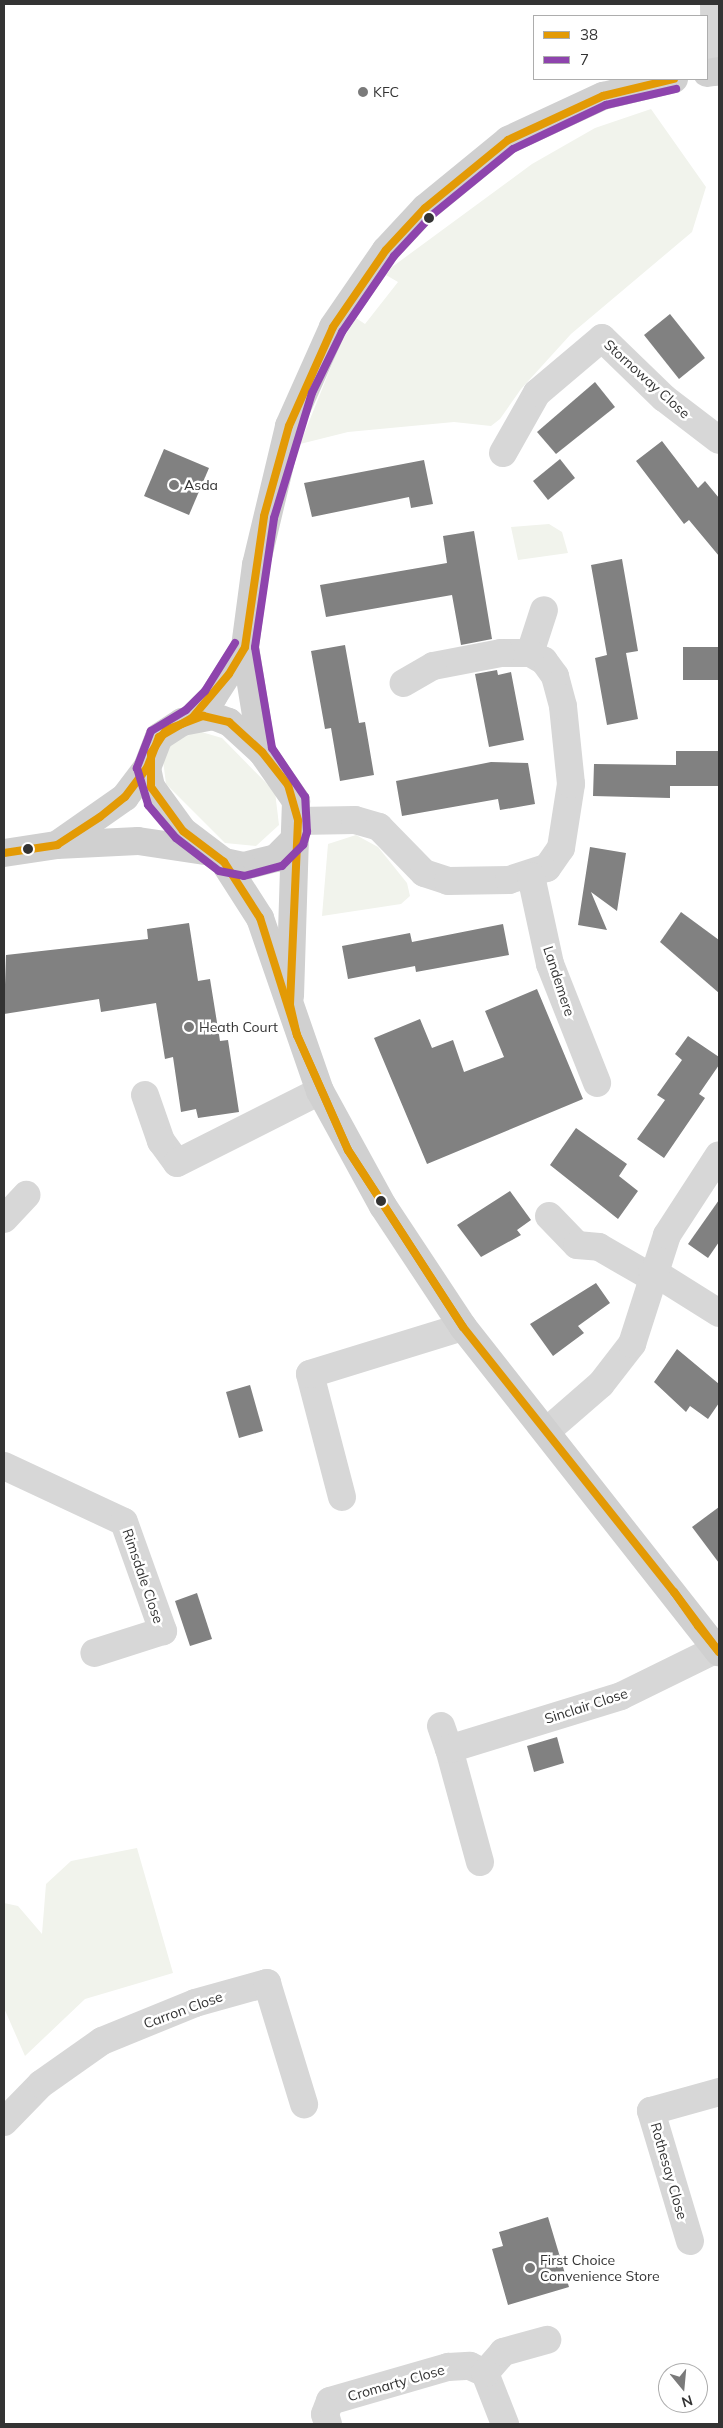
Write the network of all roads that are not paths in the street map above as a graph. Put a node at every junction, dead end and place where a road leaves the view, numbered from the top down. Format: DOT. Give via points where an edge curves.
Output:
graph roads {
  1 [pos="714,4"];
  2 [pos="714,72"];
  3 [pos="670,80"];
  4 [pos="719,440"];
  5 [pos="503,453"];
  6 [pos="544,610"];
  7 [pos="245,647"];
  8 [pos="530,653"];
  9 [pos="404,683"];
  10 [pos="192,718"];
  11 [pos="262,752"];
  12 [pos="148,768"];
  13 [pos="297,830"];
  14 [pos="57,844"];
  15 [pos="4,854"];
  16 [pos="216,857"];
  17 [pos="531,876"];
  18 [pos="290,1005"];
  19 [pos="597,1083"];
  20 [pos="320,1091"];
  21 [pos="145,1095"];
  22 [pos="719,1155"];
  23 [pos="26,1195"];
  24 [pos="549,1216"];
  25 [pos="4,1219"];
  26 [pos="652,1274"];
  27 [pos="719,1313"];
  28 [pos="463,1327"];
  29 [pos="548,1430"];
  30 [pos="4,1466"];
  31 [pos="342,1497"];
  32 [pos="718,1651"];
  33 [pos="94,1653"];
  34 [pos="480,1862"];
  35 [pos="719,2092"];
  36 [pos="304,2104"];
  37 [pos="4,2122"];
  38 [pos="690,2241"];
  39 [pos="546,2340"];
  40 [pos="485,2373"];
  41 [pos="328,2424"];
  42 [pos="505,2424"];
  1 -- 2 [label="street"];
  3 -- 7 [label="street" via="603,96 508,140 425,208 386,250 333,328 289,426 264,516"];
  4 -- 5 [label="street, Stornoway Close" via="664,398 602,338 537,393"];
  6 -- 8 [label="street"];
  7 -- 10 [label="street" via="213,696"];
  7 -- 11 [label="street"];
  8 -- 9 [label="street" via="501,653 433,666"];
  8 -- 17 [label="street" via="555,676 571,784 561,848 547,868"];
  10 -- 11 [label="street" via="213,716 229,722"];
  10 -- 12 [label="street" via="159,737"];
  11 -- 13 [label="street" via="288,786"];
  12 -- 14 [label="street" via="125,797"];
  12 -- 16 [label="street" via="157,800"];
  13 -- 16 [label="street" via="276,858 258,865"];
  13 -- 17 [label="street" via="356,820 379,827 411,863 434,878"];
  13 -- 18 [label="street"];
  14 -- 15 [label="street"];
  14 -- 16 [label="street" via="138,841"];
  16 -- 18 [label="street" via="260,918"];
  17 -- 19 [label="street, Landemere" via="550,964"];
  18 -- 20 [label="street"];
  20 -- 21 [label="street" via="177,1163 161,1141"];
  20 -- 28 [label="street" via="348,1150"];
  22 -- 26 [label="street" via="667,1235"];
  23 -- 25 [label="street"];
  24 -- 26 [label="street" via="577,1245 599,1247"];
  26 -- 27 [label="street"];
  26 -- 29 [label="street" via="627,1351 601,1384"];
  28 -- 29 [label="street"];
  28 -- 31 [label="street" via="307,1367"];
  29 -- 32 [label="street"];
  30 -- 33 [label="street, Rimsdale Close" via="124,1522 163,1631"];
  32 -- 34 [label="street, Sinclair Close" via="621,1696 445,1737"];
  35 -- 38 [label="street, Rothesay Close" via="651,2111"];
  36 -- 37 [label="street, Carron Close" via="267,1983 195,2003 102,2041 41,2084"];
  39 -- 40 [label="street" via="503,2352"];
  40 -- 41 [label="street, Cromarty Close" via="470,2366 448,2367 330,2401 325,2414"];
  40 -- 42 [label="street"];
}
